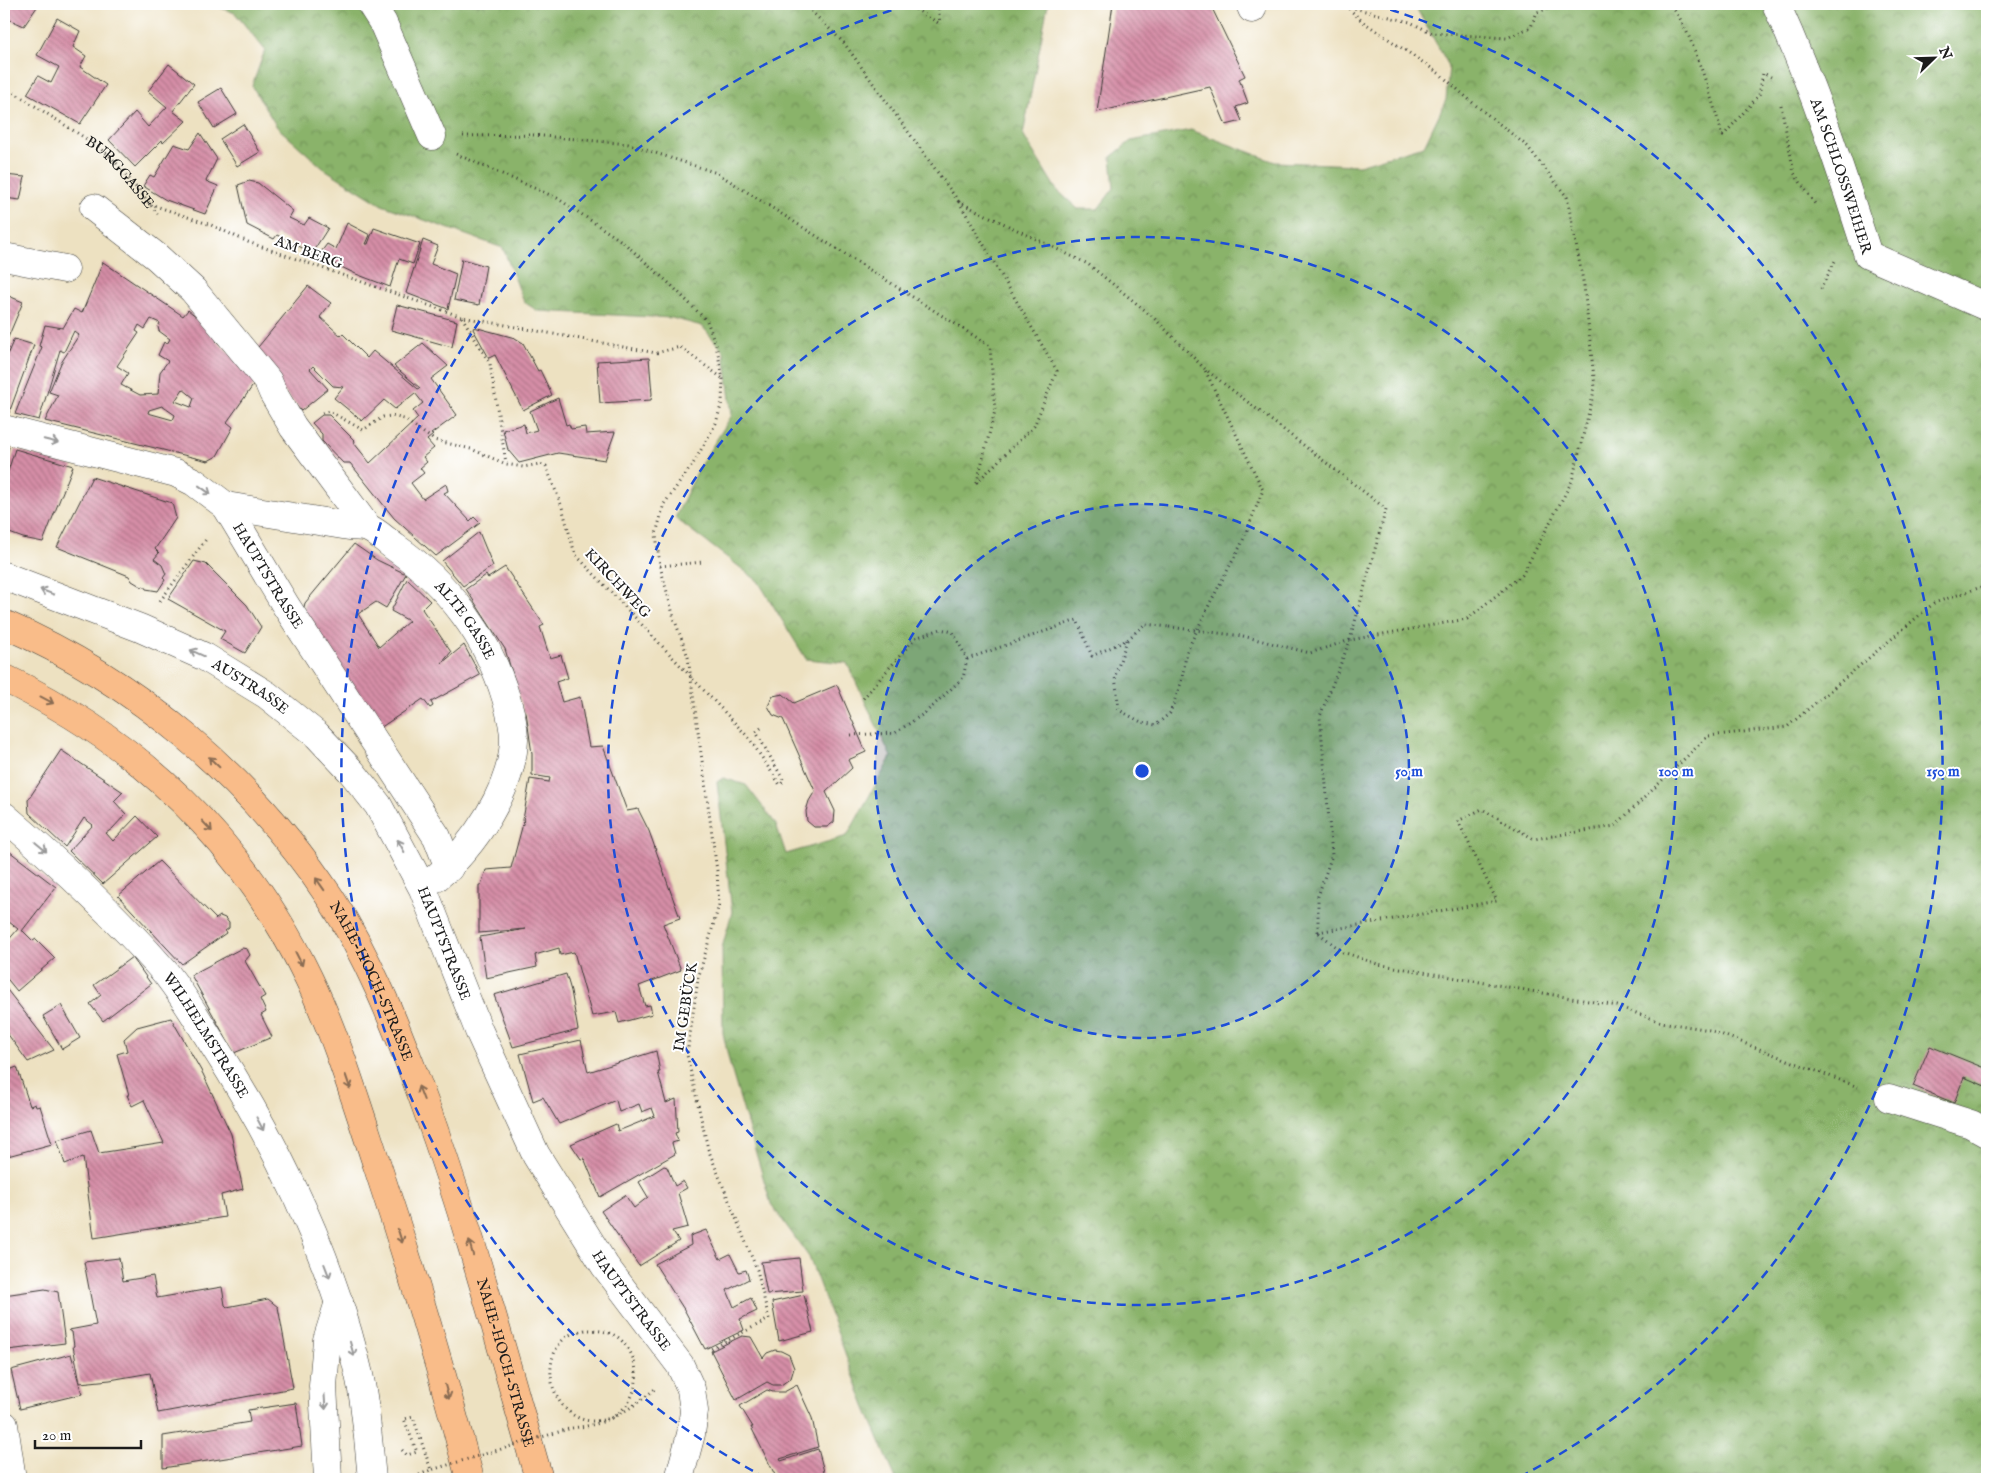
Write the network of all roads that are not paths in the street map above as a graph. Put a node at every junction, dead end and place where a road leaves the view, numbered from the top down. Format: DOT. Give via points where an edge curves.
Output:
graph roads {
  1 [pos="371,4"];
  2 [pos="1776,4"];
  3 [pos="432,136"];
  4 [pos="94,208"];
  5 [pos="4,257"];
  6 [pos="65,269"];
  7 [pos="1987,307"];
  8 [pos="4,429"];
  9 [pos="226,506"];
  10 [pos="367,527"];
  11 [pos="4,576"];
  12 [pos="4,624"];
  13 [pos="4,678"];
  14 [pos="4,816"];
  15 [pos="448,868"];
  16 [pos="423,889"];
  17 [pos="1889,1098"];
  18 [pos="1987,1134"];
  19 [pos="339,1302"];
  20 [pos="4,1425"];
  21 [pos="12,1479"];
  22 [pos="328,1479"];
  23 [pos="372,1479"];
  24 [pos="470,1479"];
  25 [pos="539,1479"];
  26 [pos="679,1479"];
  1 -- 3 [label="street" via="383,23"];
  2 -- 7 [label="street, AM SCHLOSSWEIHER" via="1837,159 1868,255"];
  4 -- 10 [label="street" via="157,256 193,290 268,381 293,427"];
  5 -- 6 [label="street"];
  8 -- 9 [label="street, HAUPTSTRASSE, one-way" via="176,474 194,482"];
  9 -- 10 [label="street"];
  9 -- 15 [label="street, HAUPTSTRASSE" via="286,606 437,836"];
  10 -- 15 [label="street, ALTE GASSE" via="415,561 455,602 489,654 512,719 514,740 510,769 472,839"];
  16 -- 11 [label="street, AUSTRASSE, one-way" via="378,805 351,771 318,735 260,690 205,657 140,628"];
  25 -- 12 [label="main road, NAHE-HOCH-STRASSE, one-way" via="461,1211 432,1124 377,983 332,901 273,822 211,759 165,719 120,686 71,657"];
  13 -- 24 [label="main road, one-way" via="61,707 118,746 173,790 227,848 291,943 310,979 365,1131 416,1288"];
  14 -- 19 [label="street, WILHELMSTRASSE, one-way" via="105,908 165,973 192,1010 236,1081 281,1164 308,1220"];
  15 -- 16 [label="street, HAUPTSTRASSE"];
  16 -- 26 [label="street, HAUPTSTRASSE" via="479,1031 536,1155 605,1266 680,1365 691,1388 694,1411 691,1434"];
  17 -- 18 [label="street" via="1970,1124"];
  19 -- 22 [label="street, one-way" via="327,1340 324,1386"];
  19 -- 23 [label="street, WILHELMSTRASSE, one-way" via="362,1390"];
  20 -- 21 [label="street"];
}
